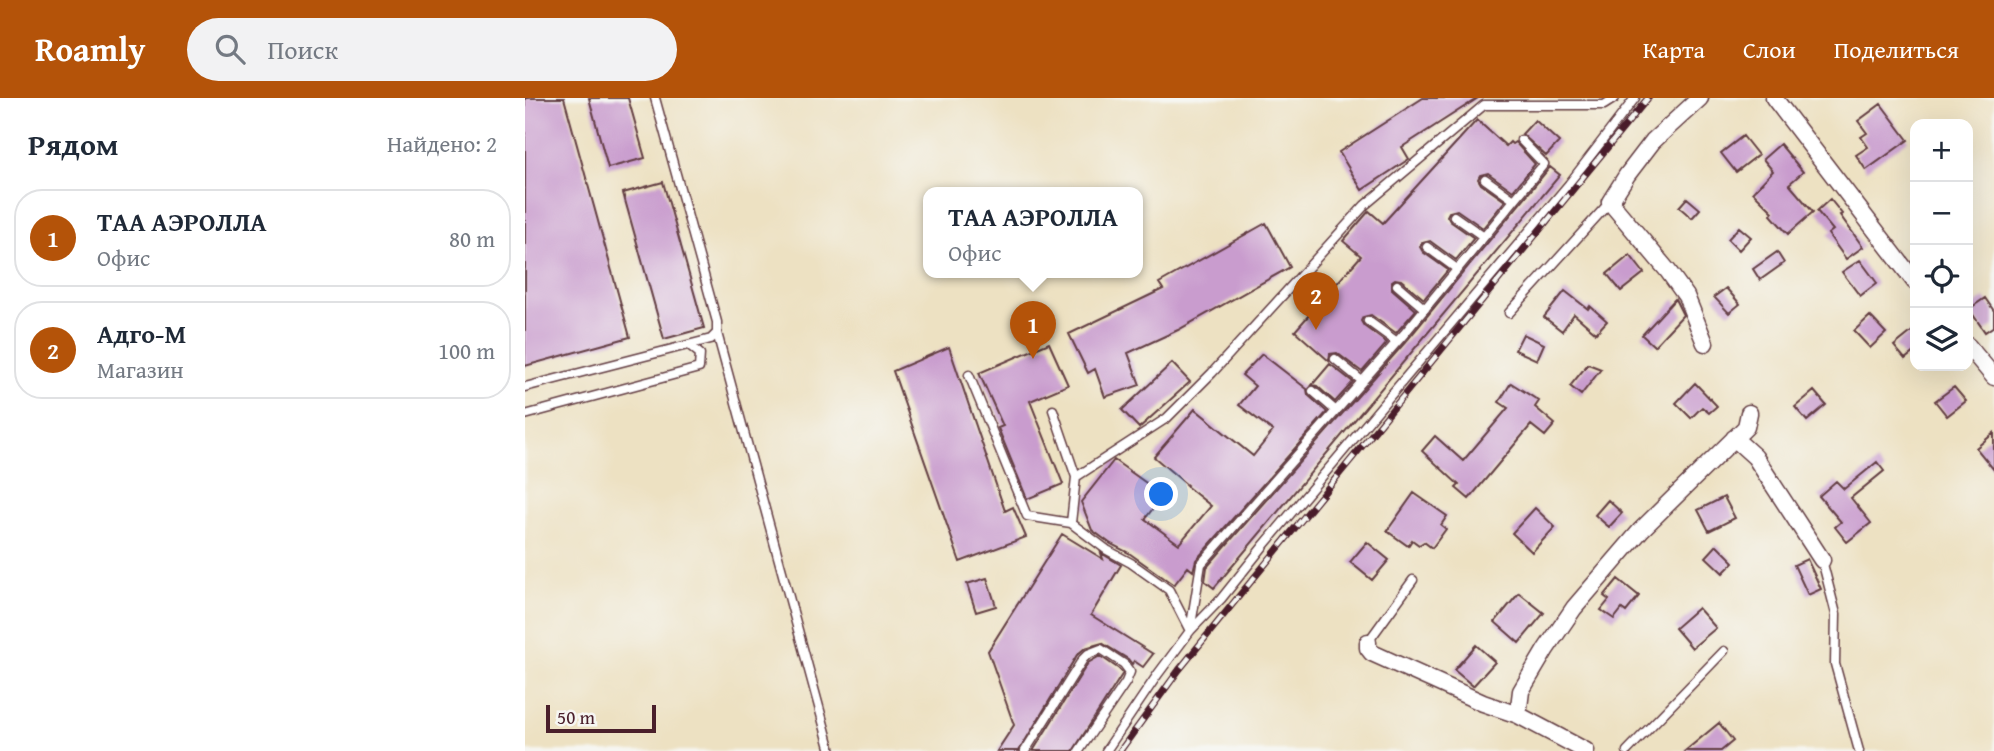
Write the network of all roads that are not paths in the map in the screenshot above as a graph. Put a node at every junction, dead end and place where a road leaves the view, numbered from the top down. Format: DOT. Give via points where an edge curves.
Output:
graph roads {
  1 [pos="655,98"];
  2 [pos="1615,98"];
  3 [pos="1635,98"];
  4 [pos="1700,98"];
  5 [pos="1774,98"];
  6 [pos="1521,140"];
  7 [pos="1485,179"];
  8 [pos="1514,200"];
  9 [pos="1610,202"];
  10 [pos="1454,216"];
  11 [pos="1484,237"];
  12 [pos="1427,247"];
  13 [pos="1457,270"];
  14 [pos="1910,275"];
  15 [pos="1397,285"];
  16 [pos="1425,309"];
  17 [pos="1509,313"];
  18 [pos="1368,321"];
  19 [pos="717,333"];
  20 [pos="1397,342"];
  21 [pos="1705,343"];
  22 [pos="689,345"];
  23 [pos="1973,352"];
  24 [pos="1335,359"];
  25 [pos="969,374"];
  26 [pos="1994,377"];
  27 [pos="1362,382"];
  28 [pos="525,387"];
  29 [pos="1313,391"];
  30 [pos="1053,410"];
  31 [pos="1336,411"];
  32 [pos="1749,414"];
  33 [pos="525,415"];
  34 [pos="1734,438"];
  35 [pos="1076,477"];
  36 [pos="1072,523"];
  37 [pos="1822,560"];
  38 [pos="1413,580"];
  39 [pos="1190,631"];
  40 [pos="1368,642"];
  41 [pos="1724,651"];
  42 [pos="1518,715"];
  43 [pos="831,751"];
  44 [pos="1025,751"];
  45 [pos="1079,751"];
  46 [pos="1106,751"];
  47 [pos="1586,751"];
  48 [pos="1627,751"];
  49 [pos="1859,751"];
  1 -- 19 [label="lane"];
  2 -- 35 [label="lane" via="1604,105 1484,105 1365,205 1167,418"];
  3 -- 39 [label="lane" via="1560,195"];
  4 -- 9 [label="street" via="1653,141"];
  5 -- 14 [label="street"];
  6 -- 8 [label="lane" via="1544,164"];
  7 -- 8 [label="lane"];
  8 -- 11 [label="lane"];
  9 -- 17 [label="lane"];
  9 -- 21 [label="street" via="1686,296"];
  10 -- 11 [label="lane"];
  11 -- 13 [label="lane"];
  12 -- 13 [label="lane"];
  13 -- 16 [label="lane"];
  15 -- 16 [label="lane"];
  16 -- 20 [label="lane"];
  18 -- 20 [label="lane"];
  19 -- 22 [label="lane"];
  19 -- 43 [label="lane"];
  20 -- 27 [label="lane"];
  22 -- 28 [label="lane"];
  22 -- 33 [label="lane" via="700,354 699,368"];
  23 -- 26 [label="street"];
  24 -- 27 [label="lane"];
  25 -- 36 [label="lane" via="1027,516"];
  27 -- 31 [label="lane"];
  29 -- 31 [label="lane"];
  30 -- 35 [label="lane"];
  31 -- 39 [label="lane" via="1201,564"];
  32 -- 34 [label="street" via="1746,427"];
  34 -- 37 [label="street" via="1755,457"];
  34 -- 42 [label="street" via="1641,530 1574,608 1521,691"];
  35 -- 36 [label="lane"];
  36 -- 39 [label="lane" via="1169,590"];
  37 -- 49 [label="lane" via="1836,614 1835,664"];
  38 -- 40 [label="lane"];
  39 -- 46 [label="lane"];
  40 -- 42 [label="street" via="1372,653"];
  41 -- 48 [label="lane"];
  42 -- 47 [label="street"];
  44 -- 45 [label="lane" via="1083,659 1101,649 1130,672"];
}
